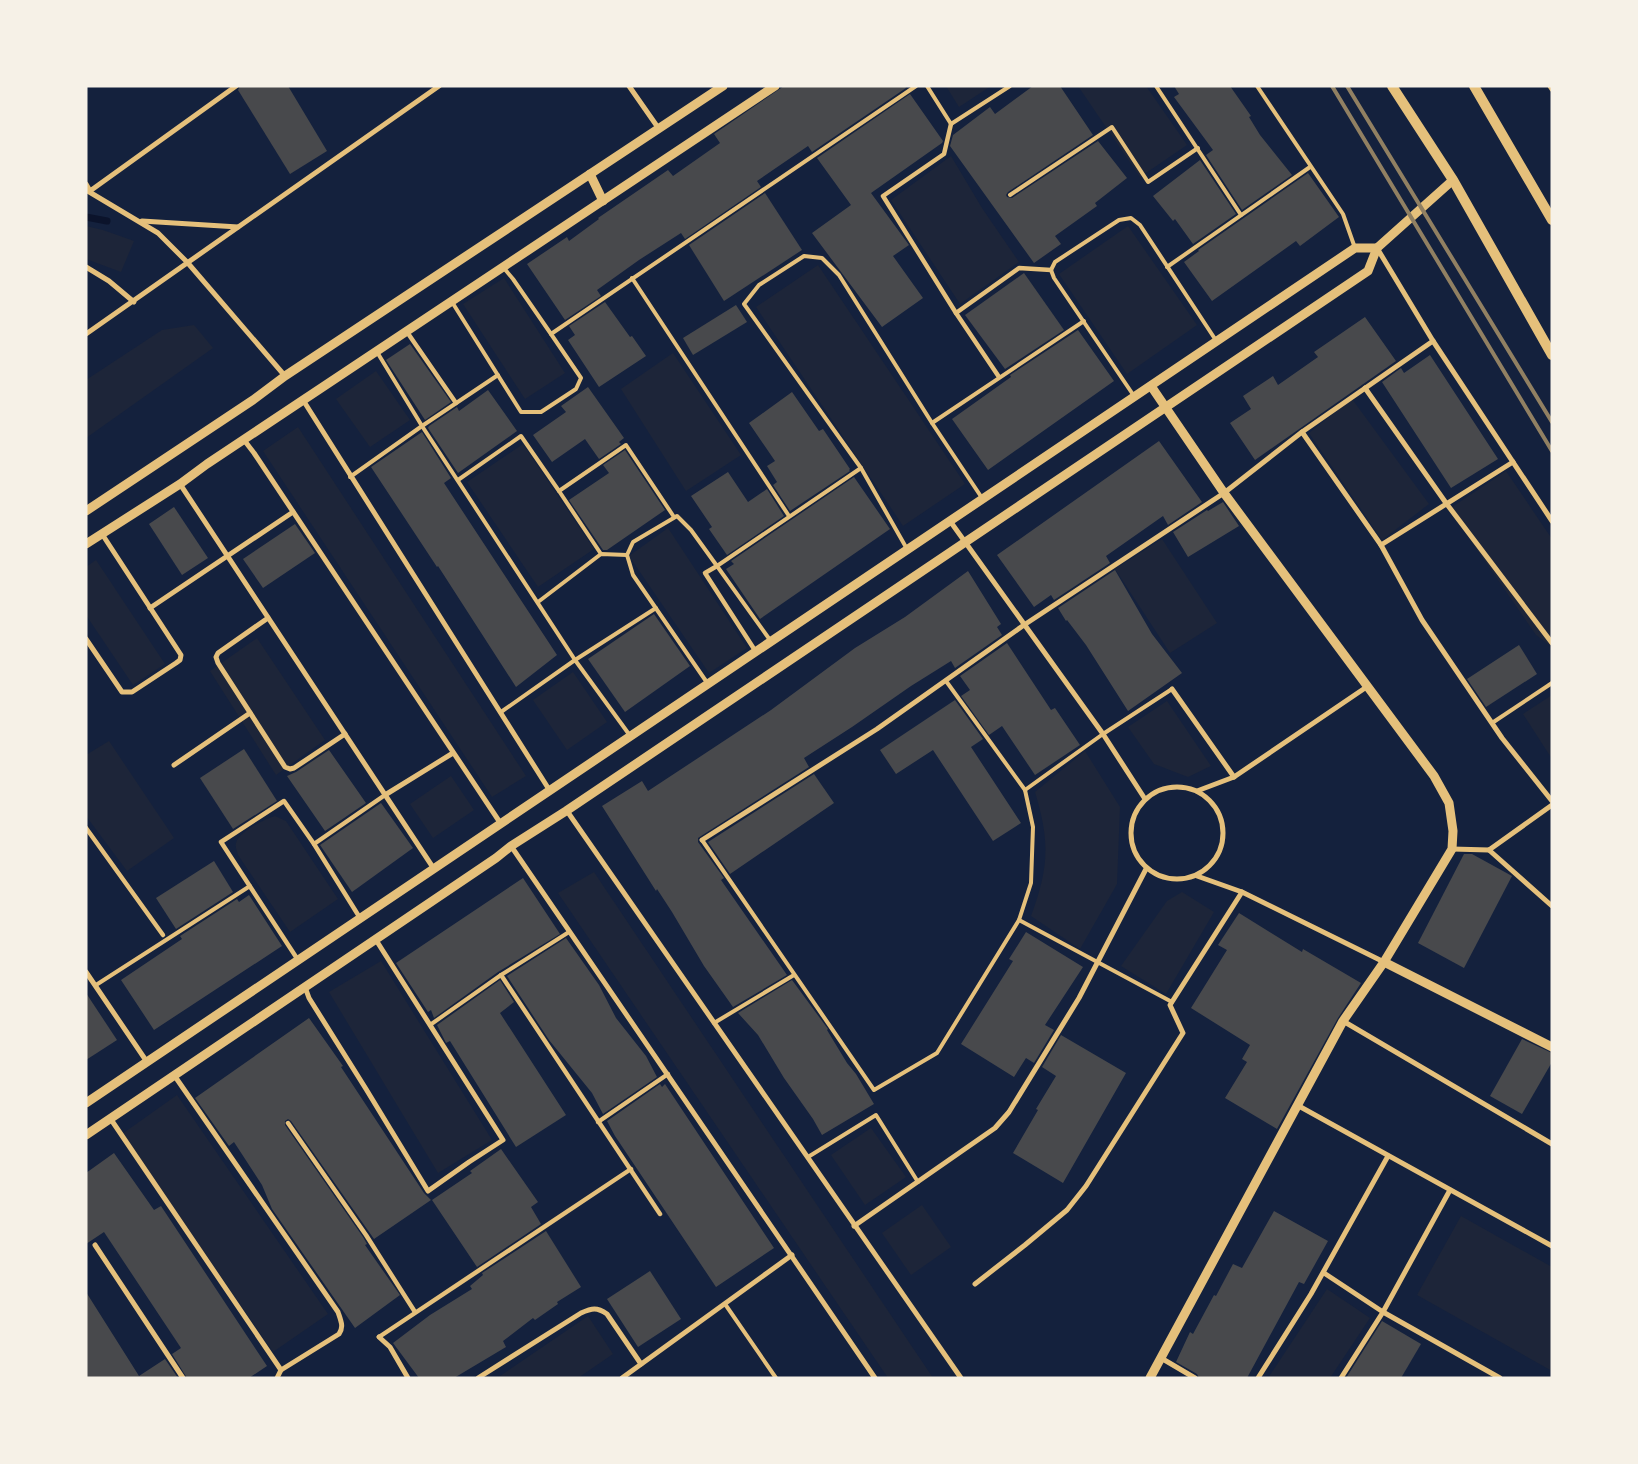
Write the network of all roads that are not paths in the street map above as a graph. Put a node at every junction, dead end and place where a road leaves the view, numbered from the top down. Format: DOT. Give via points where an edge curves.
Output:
graph roads {
  1 [pos="236,86"];
  2 [pos="439,86"];
  3 [pos="629,86"];
  4 [pos="723,86"];
  5 [pos="775,86"];
  6 [pos="916,86"];
  7 [pos="927,86"];
  8 [pos="1010,86"];
  9 [pos="1156,86"];
  10 [pos="1258,86"];
  11 [pos="1392,86"];
  12 [pos="1474,86"];
  13 [pos="951,124"];
  14 [pos="659,129"];
  15 [pos="1198,148"];
  16 [pos="1310,167"];
  17 [pos="590,174"];
  18 [pos="1454,180"];
  19 [pos="86,184"];
  20 [pos="88,190"];
  21 [pos="1010,195"];
  22 [pos="603,201"];
  23 [pos="1241,215"];
  24 [pos="1552,220"];
  25 [pos="142,222"];
  26 [pos="238,227"];
  27 [pos="1355,248"];
  28 [pos="1377,248"];
  29 [pos="187,262"];
  30 [pos="86,267"];
  31 [pos="503,267"];
  32 [pos="1167,268"];
  33 [pos="1051,270"];
  34 [pos="632,278"];
  35 [pos="452,301"];
  36 [pos="134,302"];
  37 [pos="956,313"];
  38 [pos="1084,321"];
  39 [pos="407,332"];
  40 [pos="86,334"];
  41 [pos="551,334"];
  42 [pos="1433,341"];
  43 [pos="1217,342"];
  44 [pos="377,352"];
  45 [pos="1552,355"];
  46 [pos="498,375"];
  47 [pos="286,376"];
  48 [pos="999,377"];
  49 [pos="1150,386"];
  50 [pos="1365,388"];
  51 [pos="1134,396"];
  52 [pos="303,400"];
  53 [pos="456,403"];
  54 [pos="1166,407"];
  55 [pos="932,423"];
  56 [pos="422,426"];
  57 [pos="1302,432"];
  58 [pos="244,440"];
  59 [pos="1513,462"];
  60 [pos="861,468"];
  61 [pos="350,476"];
  62 [pos="458,480"];
  63 [pos="180,484"];
  64 [pos="559,491"];
  65 [pos="1224,493"];
  66 [pos="982,498"];
  67 [pos="1446,503"];
  68 [pos="86,510"];
  69 [pos="293,512"];
  70 [pos="790,516"];
  71 [pos="674,517"];
  72 [pos="950,521"];
  73 [pos="1552,521"];
  74 [pos="102,534"];
  75 [pos="966,542"];
  76 [pos="86,544"];
  77 [pos="1381,545"];
  78 [pos="908,549"];
  79 [pos="601,554"];
  80 [pos="627,555"];
  81 [pos="228,558"];
  82 [pos="717,566"];
  83 [pos="538,602"];
  84 [pos="150,608"];
  85 [pos="656,608"];
  86 [pos="268,618"];
  87 [pos="1024,625"];
  88 [pos="86,638"];
  89 [pos="771,642"];
  90 [pos="1552,643"];
  91 [pos="88,645"];
  92 [pos="756,652"];
  93 [pos="576,660"];
  94 [pos="946,681"];
  95 [pos="1552,683"];
  96 [pos="708,684"];
  97 [pos="1368,686"];
  98 [pos="1172,688"];
  99 [pos="501,712"];
  100 [pos="250,713"];
  101 [pos="1492,723"];
  102 [pos="345,734"];
  103 [pos="1103,734"];
  104 [pos="631,737"];
  105 [pos="453,753"];
  106 [pos="174,764"];
  107 [pos="1234,776"];
  108 [pos="1024,790"];
  109 [pos="550,791"];
  110 [pos="1197,791"];
  111 [pos="385,795"];
  112 [pos="1145,799"];
  113 [pos="1552,801"];
  114 [pos="1552,805"];
  115 [pos="567,811"];
  116 [pos="501,824"];
  117 [pos="86,828"];
  118 [pos="702,840"];
  119 [pos="314,844"];
  120 [pos="512,846"];
  121 [pos="1452,849"];
  122 [pos="1489,850"];
  123 [pos="434,868"];
  124 [pos="1146,868"];
  125 [pos="1196,876"];
  126 [pos="250,886"];
  127 [pos="1242,892"];
  128 [pos="1552,906"];
  129 [pos="360,919"];
  130 [pos="1019,920"];
  131 [pos="569,932"];
  132 [pos="163,935"];
  133 [pos="376,940"];
  134 [pos="298,960"];
  135 [pos="1099,962"];
  136 [pos="1384,962"];
  137 [pos="86,973"];
  138 [pos="794,974"];
  139 [pos="501,975"];
  140 [pos="96,986"];
  141 [pos="305,987"];
  142 [pos="1172,1002"];
  143 [pos="1343,1021"];
  144 [pos="714,1023"];
  145 [pos="430,1025"];
  146 [pos="1552,1047"];
  147 [pos="147,1062"];
  148 [pos="668,1074"];
  149 [pos="174,1075"];
  150 [pos="86,1103"];
  151 [pos="1297,1106"];
  152 [pos="110,1118"];
  153 [pos="598,1122"];
  154 [pos="288,1123"];
  155 [pos="86,1135"];
  156 [pos="1552,1144"];
  157 [pos="1388,1156"];
  158 [pos="808,1158"];
  159 [pos="631,1169"];
  160 [pos="918,1182"];
  161 [pos="1450,1190"];
  162 [pos="660,1214"];
  163 [pos="854,1226"];
  164 [pos="95,1245"];
  165 [pos="1552,1246"];
  166 [pos="792,1255"];
  167 [pos="1324,1273"];
  168 [pos="975,1284"];
  169 [pos="725,1304"];
  170 [pos="415,1312"];
  171 [pos="1383,1312"];
  172 [pos="379,1337"];
  173 [pos="1160,1358"];
  174 [pos="641,1364"];
  175 [pos="281,1370"];
  176 [pos="1344,1377"];
  177 [pos="183,1378"];
  178 [pos="276,1378"];
  179 [pos="408,1378"];
  180 [pos="478,1378"];
  181 [pos="622,1378"];
  182 [pos="776,1378"];
  183 [pos="875,1378"];
  184 [pos="961,1378"];
  185 [pos="1150,1378"];
  186 [pos="1195,1378"];
  187 [pos="1258,1378"];
  188 [pos="1500,1378"];
  1 -- 20 [label="street"];
  2 -- 26 [label="street"];
  3 -- 14 [label="street"];
  4 -- 14 [label="street"];
  5 -- 22 [label="street"];
  6 -- 34 [label="lane"];
  7 -- 13 [label="lane"];
  8 -- 13 [label="lane"];
  9 -- 15 [label="lane"];
  10 -- 16 [label="lane"];
  11 -- 18 [label="main road"];
  12 -- 24 [label="main road"];
  13 -- 37 [label="street" via="944,154 883,196"];
  14 -- 17 [label="street"];
  15 -- 21 [label="lane" via="1148,182 1112,127"];
  15 -- 23 [label="lane"];
  16 -- 23 [label="lane"];
  16 -- 27 [label="lane" via="1343,214"];
  17 -- 22 [label="street"];
  17 -- 47 [label="street"];
  18 -- 28 [label="street"];
  18 -- 45 [label="main road"];
  19 -- 20 [label="street"];
  20 -- 25 [label="street"];
  22 -- 31 [label="street"];
  23 -- 32 [label="lane"];
  25 -- 26 [label="street"];
  25 -- 29 [label="street" via="158,232"];
  26 -- 29 [label="street"];
  27 -- 28 [label="street"];
  27 -- 43 [label="street"];
  28 -- 42 [label="street"];
  28 -- 54 [label="street" via="1368,271"];
  29 -- 36 [label="street"];
  29 -- 47 [label="street"];
  30 -- 36 [label="street"];
  31 -- 35 [label="street"];
  31 -- 41 [label="lane"];
  32 -- 33 [label="lane" via="1140,225 1131,218 1119,220 1055,262"];
  32 -- 43 [label="lane"];
  33 -- 37 [label="street" via="1019,268"];
  33 -- 38 [label="lane"];
  34 -- 41 [label="lane"];
  34 -- 70 [label="lane"];
  35 -- 39 [label="street"];
  35 -- 46 [label="lane"];
  36 -- 40 [label="street"];
  37 -- 48 [label="street"];
  38 -- 48 [label="lane"];
  38 -- 51 [label="lane"];
  39 -- 44 [label="street"];
  39 -- 53 [label="street"];
  41 -- 46 [label="lane" via="581,378 576,390 541,412 521,412"];
  42 -- 50 [label="street"];
  42 -- 59 [label="street"];
  43 -- 49 [label="street"];
  44 -- 52 [label="street"];
  44 -- 56 [label="lane"];
  46 -- 53 [label="lane"];
  47 -- 68 [label="street"];
  48 -- 55 [label="lane"];
  49 -- 51 [label="street"];
  49 -- 54 [label="street"];
  50 -- 57 [label="street"];
  50 -- 67 [label="street"];
  51 -- 66 [label="street"];
  52 -- 58 [label="street"];
  52 -- 61 [label="street"];
  53 -- 56 [label="lane"];
  54 -- 65 [label="street"];
  54 -- 75 [label="street"];
  55 -- 60 [label="lane" via="839,275 822,258 804,256 759,285 744,304"];
  55 -- 66 [label="lane"];
  56 -- 61 [label="lane"];
  56 -- 62 [label="lane"];
  57 -- 65 [label="street"];
  57 -- 77 [label="street"];
  58 -- 63 [label="street"];
  58 -- 69 [label="street"];
  59 -- 67 [label="street"];
  59 -- 73 [label="street"];
  60 -- 70 [label="lane"];
  60 -- 78 [label="lane"];
  61 -- 99 [label="street"];
  62 -- 64 [label="lane" via="521,436"];
  62 -- 83 [label="lane"];
  63 -- 74 [label="street"];
  63 -- 81 [label="street"];
  64 -- 71 [label="lane" via="626,445"];
  64 -- 79 [label="lane"];
  65 -- 87 [label="street"];
  65 -- 97 [label="street"];
  66 -- 72 [label="street"];
  67 -- 77 [label="street"];
  67 -- 90 [label="street"];
  69 -- 81 [label="street"];
  69 -- 105 [label="street"];
  70 -- 82 [label="lane"];
  71 -- 80 [label="lane" via="633,542"];
  71 -- 82 [label="lane" via="677,516 691,530"];
  72 -- 75 [label="street"];
  72 -- 78 [label="street"];
  74 -- 76 [label="street"];
  74 -- 84 [label="street"];
  75 -- 87 [label="street"];
  75 -- 115 [label="street"];
  77 -- 101 [label="street" via="1422,620"];
  78 -- 89 [label="street"];
  79 -- 80 [label="lane"];
  79 -- 83 [label="lane"];
  80 -- 85 [label="lane" via="633,575"];
  81 -- 84 [label="street"];
  81 -- 86 [label="street"];
  82 -- 89 [label="lane"];
  82 -- 92 [label="street" via="705,573"];
  83 -- 93 [label="lane"];
  84 -- 91 [label="street" via="181,655 180,660 132,692 122,692"];
  85 -- 93 [label="lane"];
  85 -- 96 [label="lane"];
  86 -- 100 [label="street" via="216,657"];
  86 -- 102 [label="street"];
  87 -- 94 [label="street"];
  87 -- 103 [label="street"];
  88 -- 91 [label="street"];
  89 -- 92 [label="street"];
  92 -- 96 [label="street"];
  93 -- 99 [label="lane"];
  93 -- 104 [label="lane"];
  94 -- 108 [label="lane"];
  94 -- 118 [label="street" via="877,729"];
  95 -- 101 [label="lane"];
  96 -- 104 [label="street"];
  97 -- 107 [label="street"];
  97 -- 121 [label="street" via="1434,776 1449,803"];
  98 -- 103 [label="lane"];
  98 -- 107 [label="street"];
  99 -- 109 [label="street"];
  100 -- 102 [label="street" via="290,770"];
  100 -- 106 [label="street"];
  101 -- 113 [label="street"];
  102 -- 111 [label="street"];
  103 -- 108 [label="lane"];
  103 -- 112 [label="street"];
  104 -- 109 [label="street"];
  105 -- 111 [label="street"];
  105 -- 116 [label="street"];
  107 -- 110 [label="street"];
  108 -- 130 [label="lane" via="1033,827 1031,883"];
  109 -- 116 [label="street"];
  110 -- 112 [label="street" via="1169,787"];
  110 -- 125 [label="street" via="1213,804 1221,818 1224,834 1219,853 1210,866"];
  111 -- 119 [label="street"];
  111 -- 123 [label="street"];
  112 -- 124 [label="street" via="1130,830 1134,851"];
  114 -- 122 [label="street"];
  115 -- 120 [label="street"];
  115 -- 144 [label="street"];
  116 -- 123 [label="street"];
  117 -- 132 [label="street"];
  118 -- 138 [label="lane"];
  119 -- 126 [label="street" via="284,801 221,842"];
  119 -- 129 [label="street"];
  120 -- 131 [label="street"];
  120 -- 133 [label="street"];
  121 -- 122 [label="street"];
  121 -- 136 [label="street"];
  122 -- 128 [label="street"];
  123 -- 129 [label="street"];
  124 -- 125 [label="street" via="1171,880"];
  124 -- 135 [label="street"];
  125 -- 127 [label="street"];
  126 -- 134 [label="street"];
  126 -- 140 [label="lane"];
  127 -- 136 [label="street"];
  127 -- 142 [label="street"];
  129 -- 134 [label="street"];
  130 -- 135 [label="lane"];
  130 -- 138 [label="lane" via="937,1053 874,1090"];
  131 -- 139 [label="lane"];
  131 -- 148 [label="street"];
  133 -- 141 [label="street"];
  133 -- 145 [label="street"];
  134 -- 147 [label="street"];
  135 -- 142 [label="lane"];
  135 -- 160 [label="street" via="1009,1112 995,1128"];
  136 -- 143 [label="street"];
  136 -- 146 [label="street"];
  137 -- 140 [label="street"];
  138 -- 144 [label="lane"];
  139 -- 145 [label="lane"];
  139 -- 153 [label="street"];
  140 -- 147 [label="street"];
  141 -- 145 [label="street" via="428,1191 503,1140"];
  141 -- 149 [label="street"];
  142 -- 168 [label="street" via="1170,1005 1182,1033 1086,1186 1066,1210"];
  143 -- 151 [label="street"];
  143 -- 156 [label="street"];
  144 -- 158 [label="street"];
  147 -- 150 [label="street"];
  148 -- 153 [label="street"];
  148 -- 166 [label="street"];
  149 -- 152 [label="street"];
  149 -- 175 [label="street" via="338,1312 342,1323 339,1334"];
  151 -- 157 [label="street"];
  151 -- 173 [label="street"];
  152 -- 155 [label="street"];
  152 -- 175 [label="street"];
  153 -- 159 [label="street"];
  154 -- 170 [label="street"];
  157 -- 161 [label="street"];
  157 -- 167 [label="street"];
  158 -- 160 [label="lane" via="876,1115"];
  158 -- 163 [label="street"];
  159 -- 162 [label="street"];
  159 -- 170 [label="street"];
  160 -- 163 [label="street"];
  161 -- 165 [label="street"];
  161 -- 171 [label="street"];
  163 -- 184 [label="street"];
  164 -- 177 [label="street"];
  166 -- 169 [label="street"];
  166 -- 183 [label="street"];
  167 -- 171 [label="street"];
  167 -- 187 [label="street"];
  169 -- 174 [label="street"];
  169 -- 182 [label="lane"];
  170 -- 172 [label="street"];
  171 -- 176 [label="street"];
  171 -- 188 [label="street"];
  172 -- 179 [label="street" via="390,1347"];
  173 -- 185 [label="street"];
  173 -- 186 [label="street"];
  174 -- 180 [label="street" via="607,1314 591,1309"];
  174 -- 181 [label="street"];
  175 -- 178 [label="street"];
}
